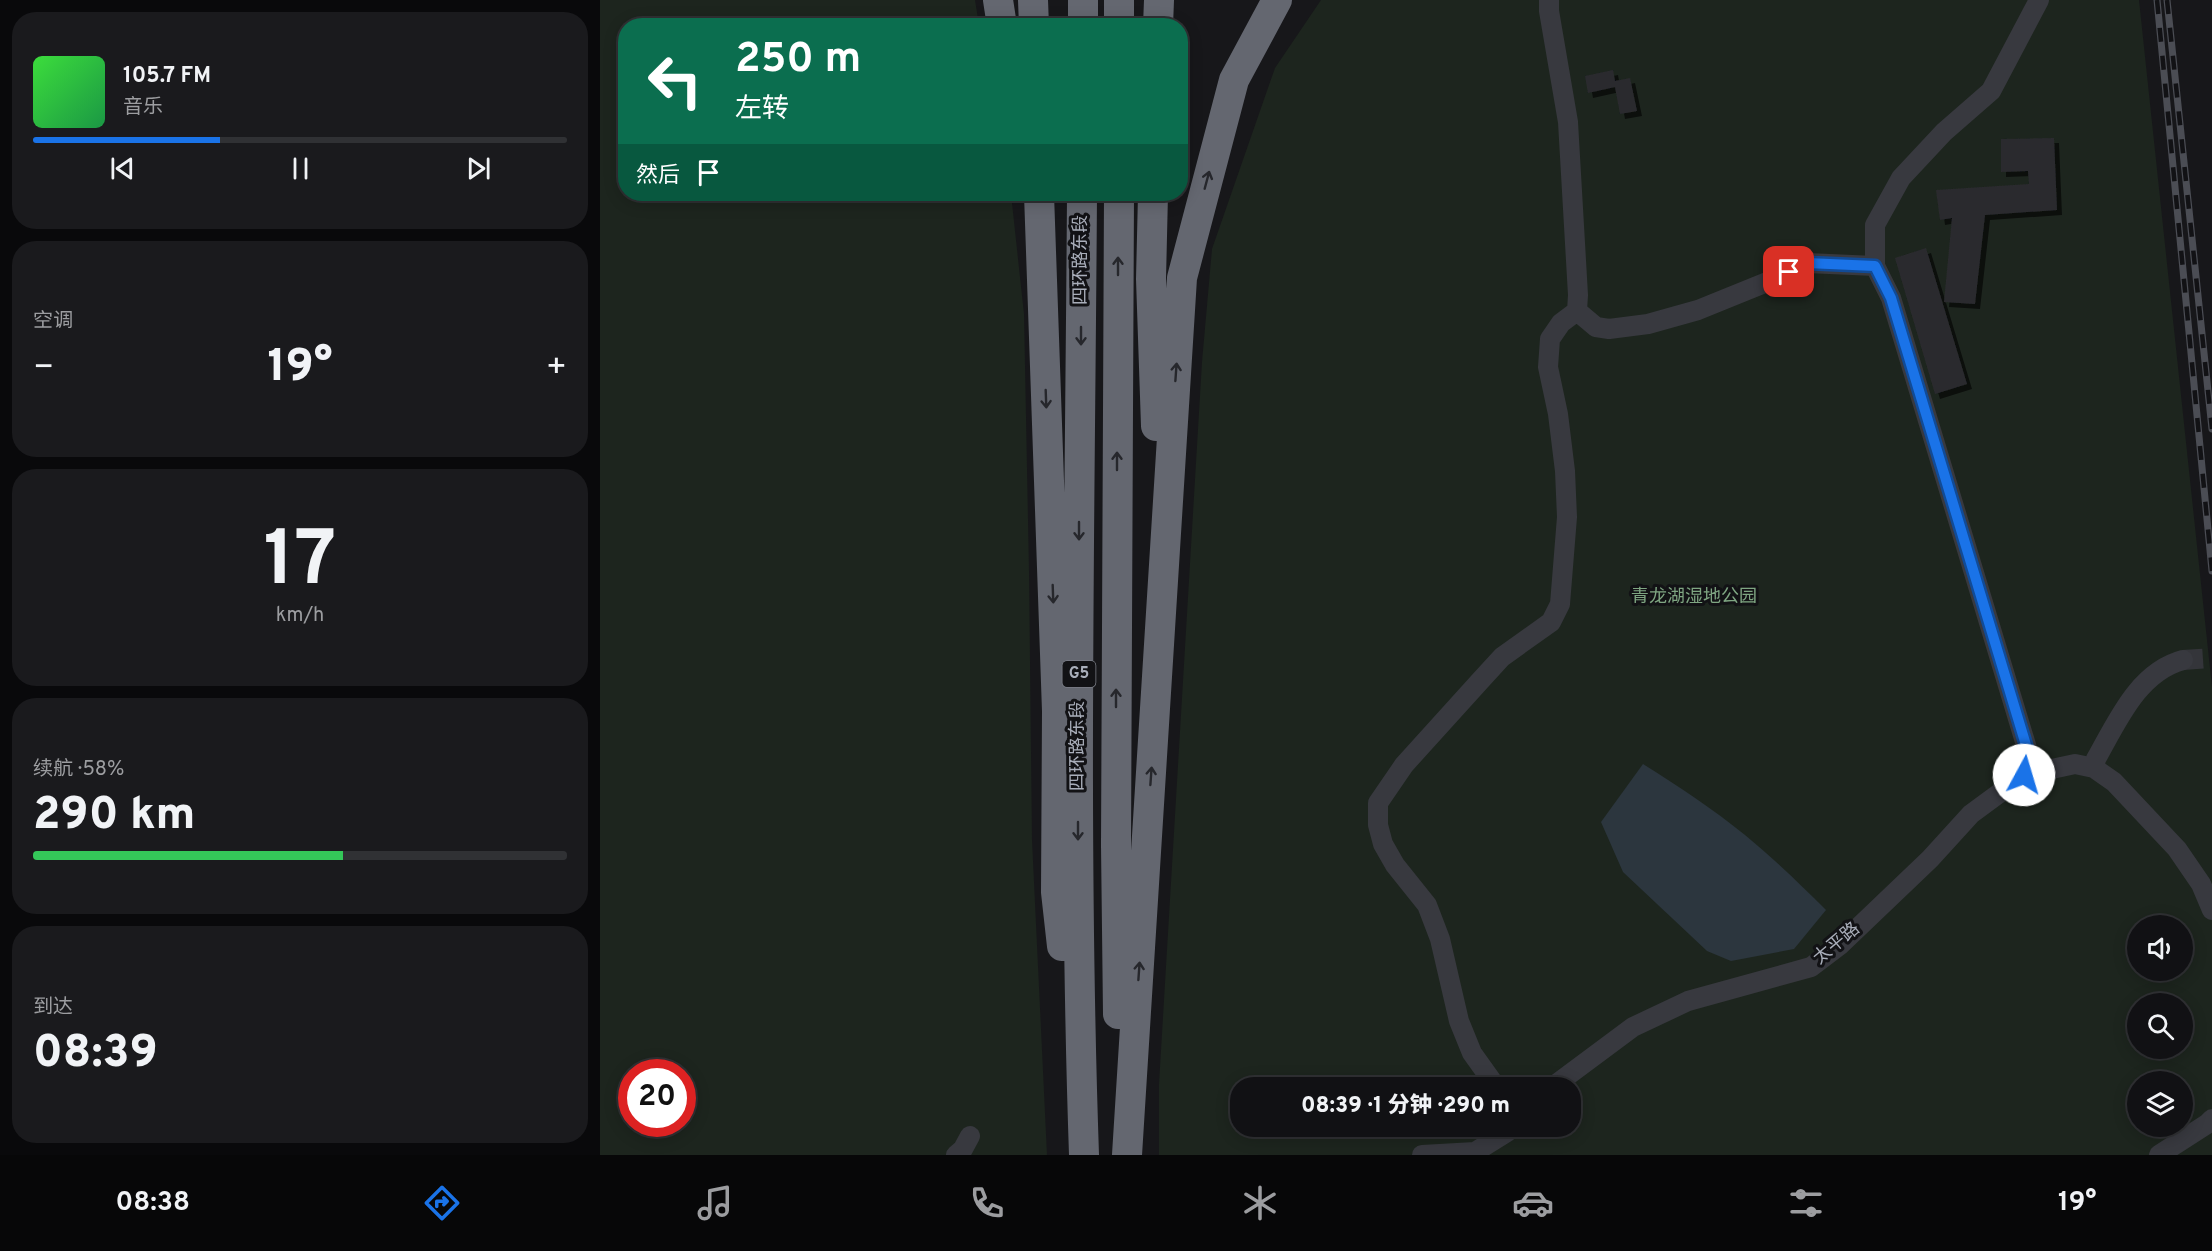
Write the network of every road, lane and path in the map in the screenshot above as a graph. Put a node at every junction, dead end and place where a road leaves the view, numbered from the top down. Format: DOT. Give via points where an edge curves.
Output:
graph roads {
  1 [pos="998,0"];
  2 [pos="1033,0"];
  3 [pos="1083,0"];
  4 [pos="1119,0"];
  5 [pos="1159,0"];
  6 [pos="1277,0"];
  7 [pos="1549,0"];
  8 [pos="2039,0"];
  9 [pos="1001,18"];
  10 [pos="1034,18"];
  11 [pos="1083,18"];
  12 [pos="1119,18"];
  13 [pos="1158,18"];
  14 [pos="1031,201"];
  15 [pos="1039,201"];
  16 [pos="1082,201"];
  17 [pos="1119,201"];
  18 [pos="1153,201"];
  19 [pos="1875,266"];
  20 [pos="1042,286"];
  21 [pos="1576,310"];
  22 [pos="1162,603"];
  23 [pos="2183,660"];
  24 [pos="2094,768"];
  25 [pos="2024,775"];
  26 [pos="2212,910"];
  27 [pos="1489,1077"];
  28 [pos="1566,1077"];
  29 [pos="2212,1119"];
  30 [pos="1083,1123"];
  31 [pos="970,1136"];
  32 [pos="1499,1137"];
  33 [pos="957,1155"];
  34 [pos="1084,1155"];
  35 [pos="1119,1155"];
  36 [pos="1127,1155"];
  37 [pos="1422,1155"];
  38 [pos="2159,1155"];
  1 -- 9 [label="highway"];
  2 -- 10 [label="highway"];
  3 -- 11 [label="highway"];
  4 -- 12 [label="highway"];
  5 -- 13 [label="highway"];
  22 -- 6 [label="highway, one-way" via="1182,278 1234,80"];
  7 -- 21 [label="street" via="1568,122"];
  8 -- 19 [label="street" via="1991,91 1900,178 1875,225"];
  14 -- 20 [label="highway"];
  15 -- 20 [label="highway"];
  16 -- 30 [label="highway, 四环路东段 / G5, one-way" via="1078,832"];
  35 -- 17 [label="highway, 四环路东段 / G5, one-way"];
  18 -- 22 [label="highway" via="1150,279"];
  19 -- 21 [label="street" via="1807,263 1698,310 1648,324 1596,327"];
  19 -- 25 [label="street" via="1891,298 2029,755"];
  20 -- 30 [label="highway, one-way" via="1057,711 1056,892"];
  21 -- 27 [label="street" via="1551,339 1548,367 1565,471 1560,604 1551,622 1502,657 1480,681 1404,765 1378,803 1383,844 1427,905 1440,939 1459,1021 1472,1053"];
  36 -- 22 [label="highway, one-way"];
  23 -- 24 [label="street" via="2156,671 2124,708"];
  24 -- 25 [label="street, 太平路" via="2075,764"];
  24 -- 26 [label="street" via="2114,782 2176,849 2201,884"];
  25 -- 28 [label="street, 太平路" via="1971,814 1840,945 1811,967 1688,1001 1633,1027"];
  29 -- 38 [label="street"];
  30 -- 34 [label="highway, 四环路东段 / G5"];
  31 -- 33 [label="street"];
  32 -- 37 [label="street" via="1474,1152"];
}
